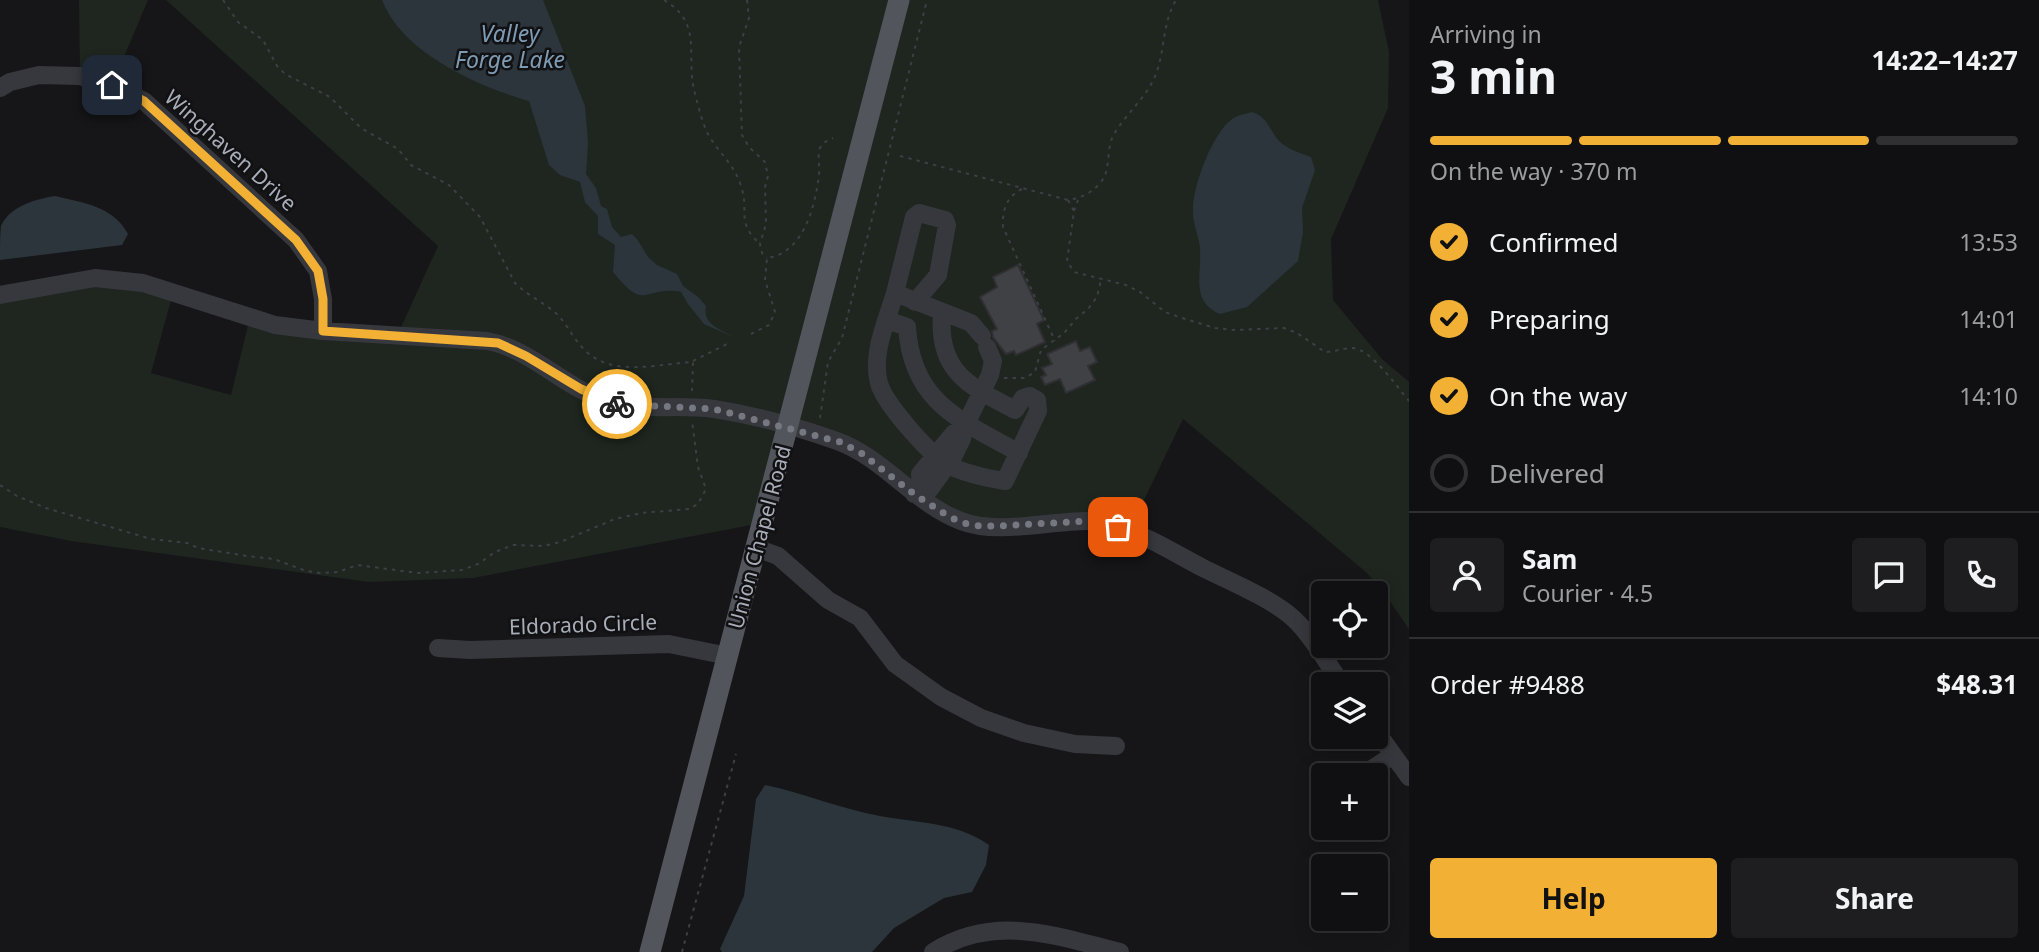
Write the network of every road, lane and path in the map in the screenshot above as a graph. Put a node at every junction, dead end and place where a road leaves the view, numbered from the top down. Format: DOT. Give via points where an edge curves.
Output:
graph roads {
  1 [pos="223,0"];
  2 [pos="664,0"];
  3 [pos="747,0"];
  4 [pos="899,0"];
  5 [pos="927,0"];
  6 [pos="1176,0"];
  7 [pos="0,88"];
  8 [pos="833,138"];
  9 [pos="900,156"];
  10 [pos="1023,188"];
  11 [pos="1079,199"];
  12 [pos="1068,200"];
  13 [pos="1074,211"];
  14 [pos="760,244"];
  15 [pos="767,258"];
  16 [pos="1101,279"];
  17 [pos="895,293"];
  18 [pos="0,295"];
  19 [pos="915,302"];
  20 [pos="943,313"];
  21 [pos="887,320"];
  22 [pos="323,331"];
  23 [pos="751,334"];
  24 [pos="1055,341"];
  25 [pos="731,342"];
  26 [pos="692,362"];
  27 [pos="1001,379"];
  28 [pos="982,393"];
  29 [pos="1409,401"];
  30 [pos="691,407"];
  31 [pos="965,426"];
  32 [pos="787,427"];
  33 [pos="816,435"];
  34 [pos="1019,453"];
  35 [pos="942,461"];
  36 [pos="0,485"];
  37 [pos="918,490"];
  38 [pos="756,548"];
  39 [pos="438,648"];
  40 [pos="728,656"];
  41 [pos="1333,672"];
  42 [pos="1116,746"];
  43 [pos="1388,748"];
  44 [pos="736,754"];
  45 [pos="1393,755"];
  46 [pos="1381,763"];
  47 [pos="1409,777"];
  48 [pos="650,952"];
  49 [pos="682,952"];
  50 [pos="933,952"];
  51 [pos="1120,952"];
  1 -- 26 [label="path" via="238,22 263,40 285,74 330,97 361,128 398,149 411,165 449,185 481,217 515,283 553,310 593,358 624,368"];
  2 -- 14 [label="path" via="688,23 691,76 700,113 710,137 735,170 744,196 743,220"];
  3 -- 14 [label="path" via="749,18 739,47 742,135 767,169 766,224"];
  4 -- 32 [label="main road, Union Chapel Road"];
  5 -- 33 [label="path" via="842,338 828,362"];
  6 -- 11 [label="path" via="1152,84 1114,134 1104,178"];
  7 -- 22 [label="street, Winghaven Drive" via="39,75 80,76 144,101 296,240 318,271"];
  8 -- 15 [label="path" via="820,147 820,175 804,230 785,251"];
  9 -- 10 [label="path"];
  10 -- 12 [label="path"];
  10 -- 24 [label="path" via="1003,209 1003,227"];
  11 -- 12 [label="path"];
  11 -- 13 [label="path"];
  12 -- 13 [label="path"];
  13 -- 16 [label="path" via="1067,261 1074,272"];
  14 -- 15 [label="path"];
  15 -- 23 [label="path" via="765,280 775,312 769,325"];
  16 -- 24 [label="path" via="1093,303"];
  16 -- 29 [label="path" via="1140,292 1165,312 1215,328 1284,328 1325,352 1361,350"];
  17 -- 19 [label="street"];
  17 -- 19 [label="street" via="914,217 919,213 945,220 938,275"];
  17 -- 21 [label="street"];
  18 -- 22 [label="street" via="95,278 143,283 275,325"];
  19 -- 20 [label="street"];
  20 -- 28 [label="street" via="941,333 949,360 963,382"];
  20 -- 28 [label="street" via="971,323 984,341 993,361"];
  21 -- 31 [label="street" via="907,327 920,381 944,410"];
  21 -- 35 [label="street" via="877,361 879,384 897,414"];
  22 -- 30 [label="street" via="498,343 618,405"];
  24 -- 27 [label="path" via="1041,350 1030,376"];
  25 -- 26 [label="path"];
  26 -- 30 [label="path"];
  28 -- 31 [label="street"];
  28 -- 34 [label="street" via="1015,410 1023,398 1037,400 1038,411"];
  30 -- 32 [label="street"];
  30 -- 36 [label="path" via="698,467 706,489 698,504 615,519 544,546 513,545 478,564 446,572 357,565 321,573 274,559 151,539 46,508"];
  31 -- 34 [label="street"];
  31 -- 35 [label="street" via="954,433"];
  32 -- 33 [label="street"];
  32 -- 38 [label="main road, Union Chapel Road"];
  33 -- 37 [label="street" via="861,453"];
  34 -- 35 [label="street" via="1005,481"];
  35 -- 37 [label="street" via="930,489"];
  37 -- 41 [label="street" via="948,516 980,526 1087,521 1139,535 1288,614"];
  38 -- 40 [label="main road, Union Chapel Road"];
  38 -- 42 [label="street" via="778,556 828,600 860,618 895,664 941,697 1024,733 1075,744"];
  39 -- 40 [label="street, Eldorado Circle" via="669,644"];
  40 -- 48 [label="main road, Union Chapel Road"];
  43 -- 45 [label="street"];
  44 -- 49 [label="path"];
  45 -- 46 [label="street"];
  45 -- 47 [label="street"];
  50 -- 51 [label="street" via="982,933 1023,930"];
}
